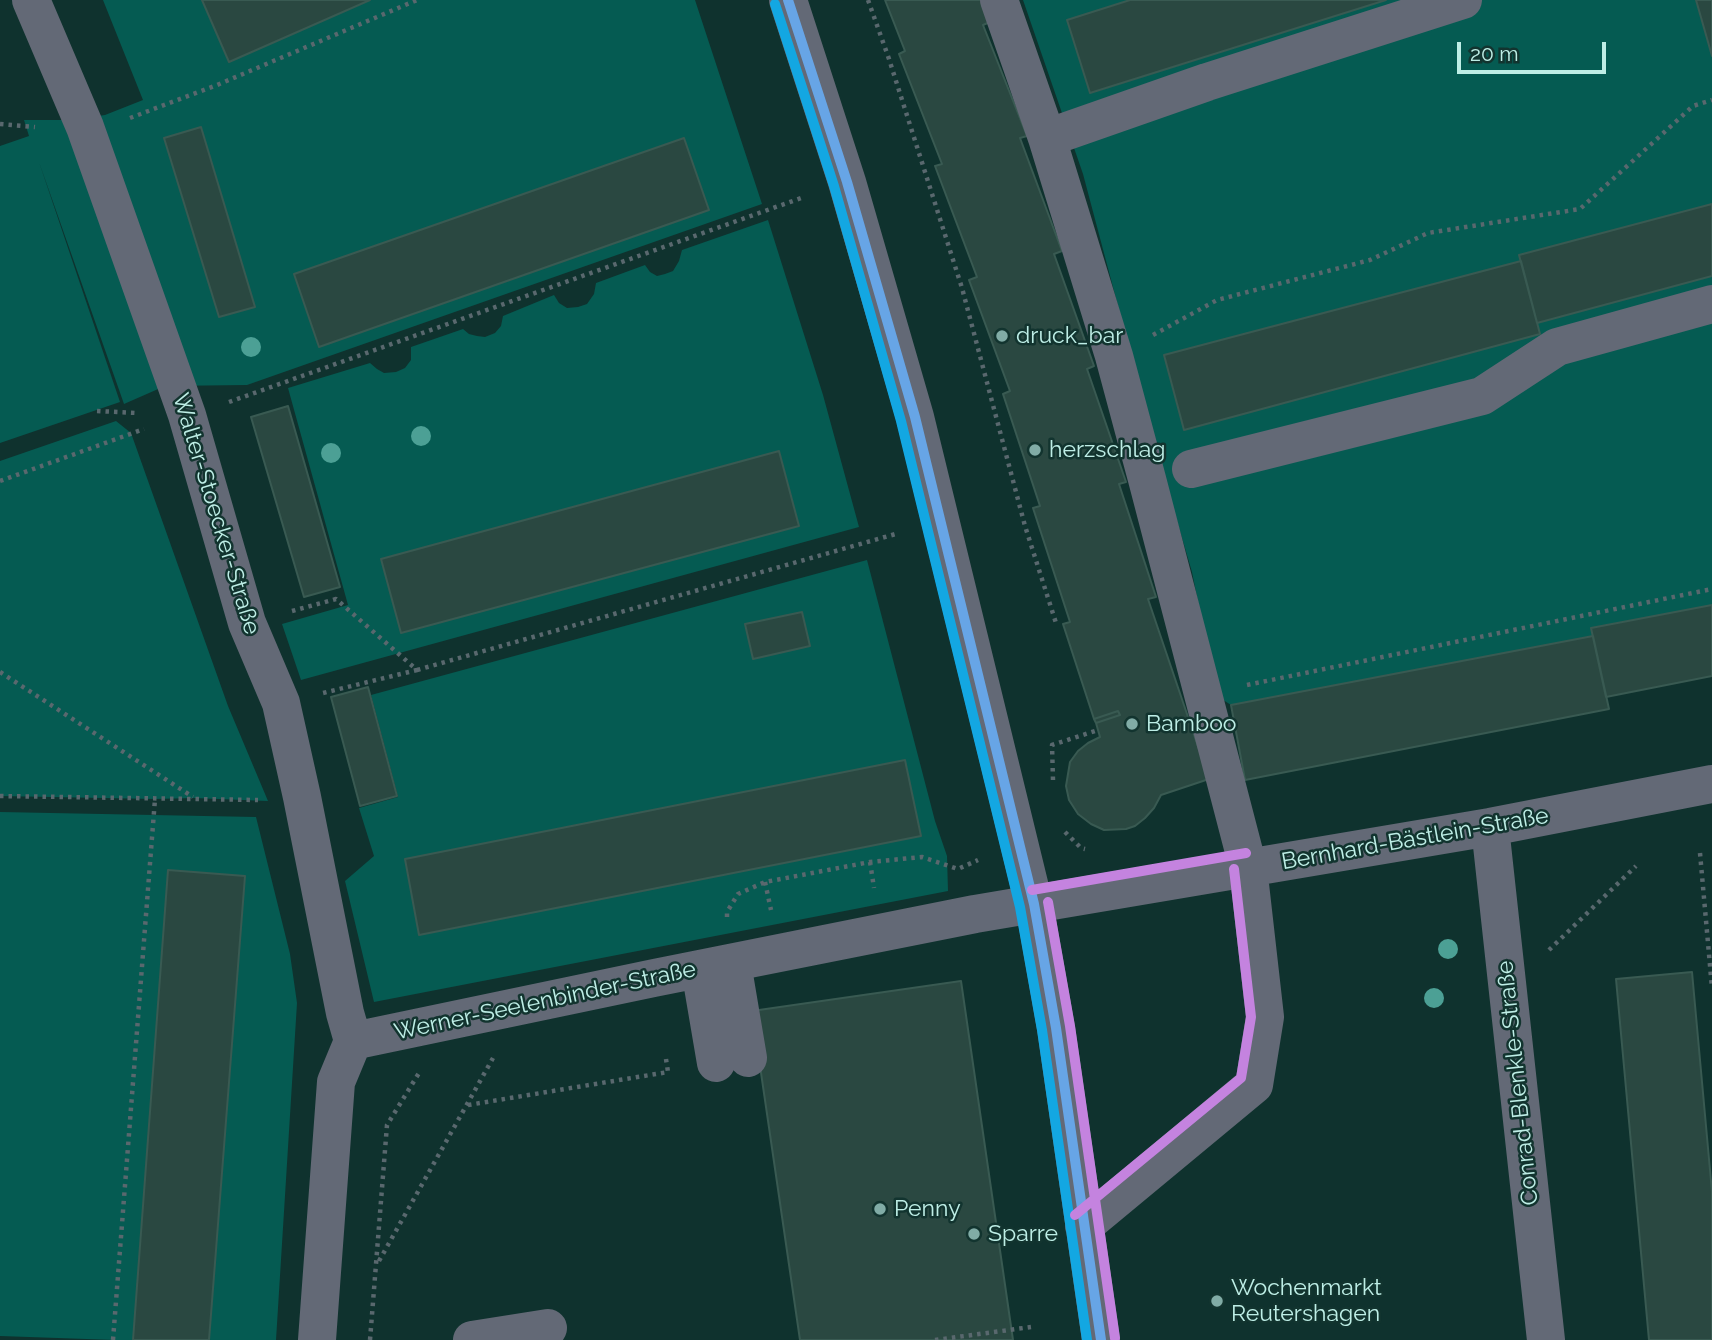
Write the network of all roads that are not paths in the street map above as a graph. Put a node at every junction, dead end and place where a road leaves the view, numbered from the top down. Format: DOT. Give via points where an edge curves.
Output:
graph roads {
  1 [pos="31,0"];
  2 [pos="788,0"];
  3 [pos="999,0"];
  4 [pos="1462,0"];
  5 [pos="1047,138"];
  6 [pos="1712,304"];
  7 [pos="1191,469"];
  8 [pos="1712,784"];
  9 [pos="1490,827"];
  10 [pos="1248,867"];
  11 [pos="1034,904"];
  12 [pos="716,966"];
  13 [pos="353,1041"];
  14 [pos="732,1061"];
  15 [pos="1084,1226"];
  16 [pos="548,1328"];
  17 [pos="317,1340"];
  18 [pos="472,1340"];
  19 [pos="1101,1340"];
  20 [pos="1546,1340"];
  1 -- 13 [label="street, Walter-Stoecker-Straße" via="85,127 187,415 247,623 281,703"];
  2 -- 11 [label="street" via="915,417"];
  3 -- 5 [label="street"];
  4 -- 5 [label="street"];
  5 -- 10 [label="street" via="1114,356"];
  6 -- 7 [label="street" via="1557,347 1482,396"];
  8 -- 9 [label="street, Bernhard-Bästlein-Straße"];
  9 -- 10 [label="street, Bernhard-Bästlein-Straße"];
  9 -- 20 [label="street, Conrad-Blenkle-Straße"];
  10 -- 11 [label="street, Bernhard-Bästlein-Straße"];
  10 -- 15 [label="street" via="1265,1017 1254,1085"];
  11 -- 12 [label="street, Werner-Seelenbinder-Straße"];
  11 -- 15 [label="street"];
  12 -- 13 [label="street, Werner-Seelenbinder-Straße"];
  12 -- 14 [label="street"];
  13 -- 17 [label="street" via="336,1082"];
  15 -- 19 [label="street"];
  16 -- 18 [label="street"];
}
